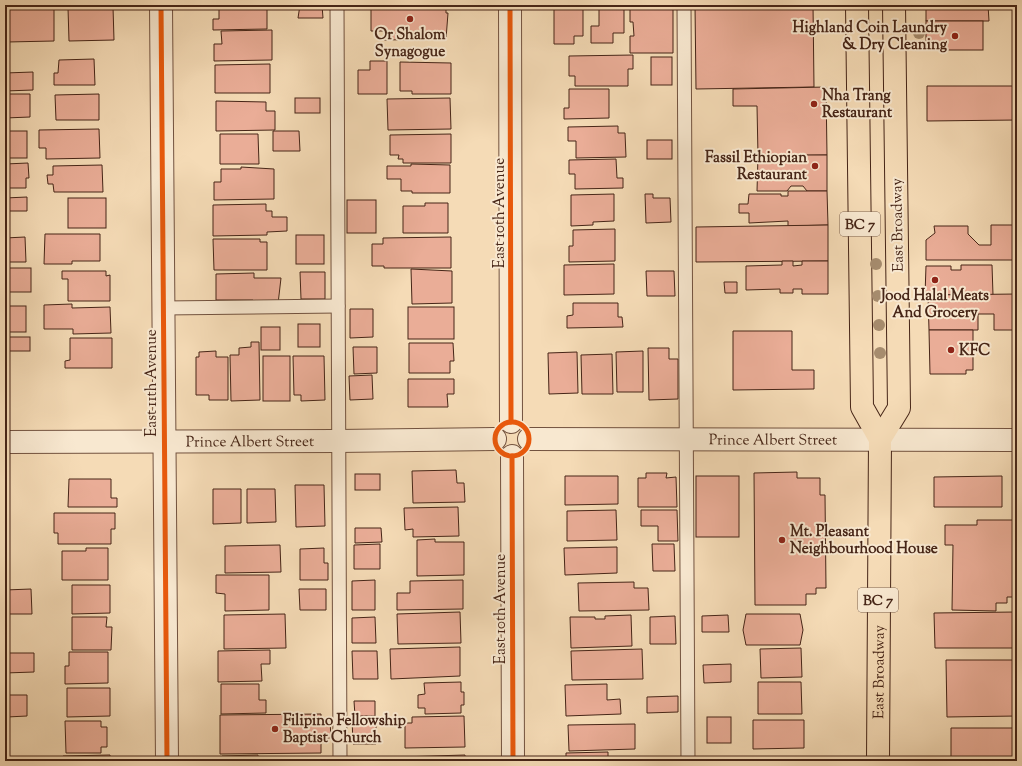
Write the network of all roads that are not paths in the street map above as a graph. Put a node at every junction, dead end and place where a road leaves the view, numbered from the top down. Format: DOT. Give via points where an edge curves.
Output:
graph roads {
  1 [pos="161,5"];
  2 [pos="337,5"];
  3 [pos="510,5"];
  4 [pos="684,5"];
  5 [pos="857,5"];
  6 [pos="894,5"];
  7 [pos="338,306"];
  8 [pos="163,308"];
  9 [pos="511,422"];
  10 [pos="495,439"];
  11 [pos="529,439"];
  12 [pos="686,439"];
  13 [pos="880,439"];
  14 [pos="164,440"];
  15 [pos="1017,440"];
  16 [pos="338,441"];
  17 [pos="5,442"];
  18 [pos="512,456"];
  19 [pos="167,761"];
  20 [pos="340,761"];
  21 [pos="513,761"];
  22 [pos="688,761"];
  23 [pos="878,761"];
  1 -- 8 [label="street, East 11th Avenue"];
  2 -- 7 [label="lane"];
  3 -- 9 [label="street, East 10th Avenue"];
  4 -- 12 [label="lane"];
  5 -- 13 [label="main road, East Broadway / BC 7" via="862,407"];
  6 -- 13 [label="main road, East Broadway / BC 7" via="899,408"];
  7 -- 8 [label="lane"];
  7 -- 16 [label="lane"];
  8 -- 14 [label="street, East 11th Avenue"];
  9 -- 10 [label="street" via="502,425"];
  9 -- 11 [label="street" via="522,425"];
  10 -- 16 [label="street, Prince Albert Street"];
  10 -- 18 [label="street" via="502,452"];
  11 -- 12 [label="street, Prince Albert Street"];
  11 -- 18 [label="street" via="522,453"];
  12 -- 13 [label="street, Prince Albert Street"];
  12 -- 22 [label="lane"];
  13 -- 15 [label="street, Prince Albert Street"];
  13 -- 23 [label="main road, East Broadway / BC 7"];
  14 -- 16 [label="street, Prince Albert Street"];
  14 -- 17 [label="street, Prince Albert Street"];
  14 -- 19 [label="street, East 11th Avenue"];
  16 -- 20 [label="lane"];
  18 -- 21 [label="street, East 10th Avenue"];
}
